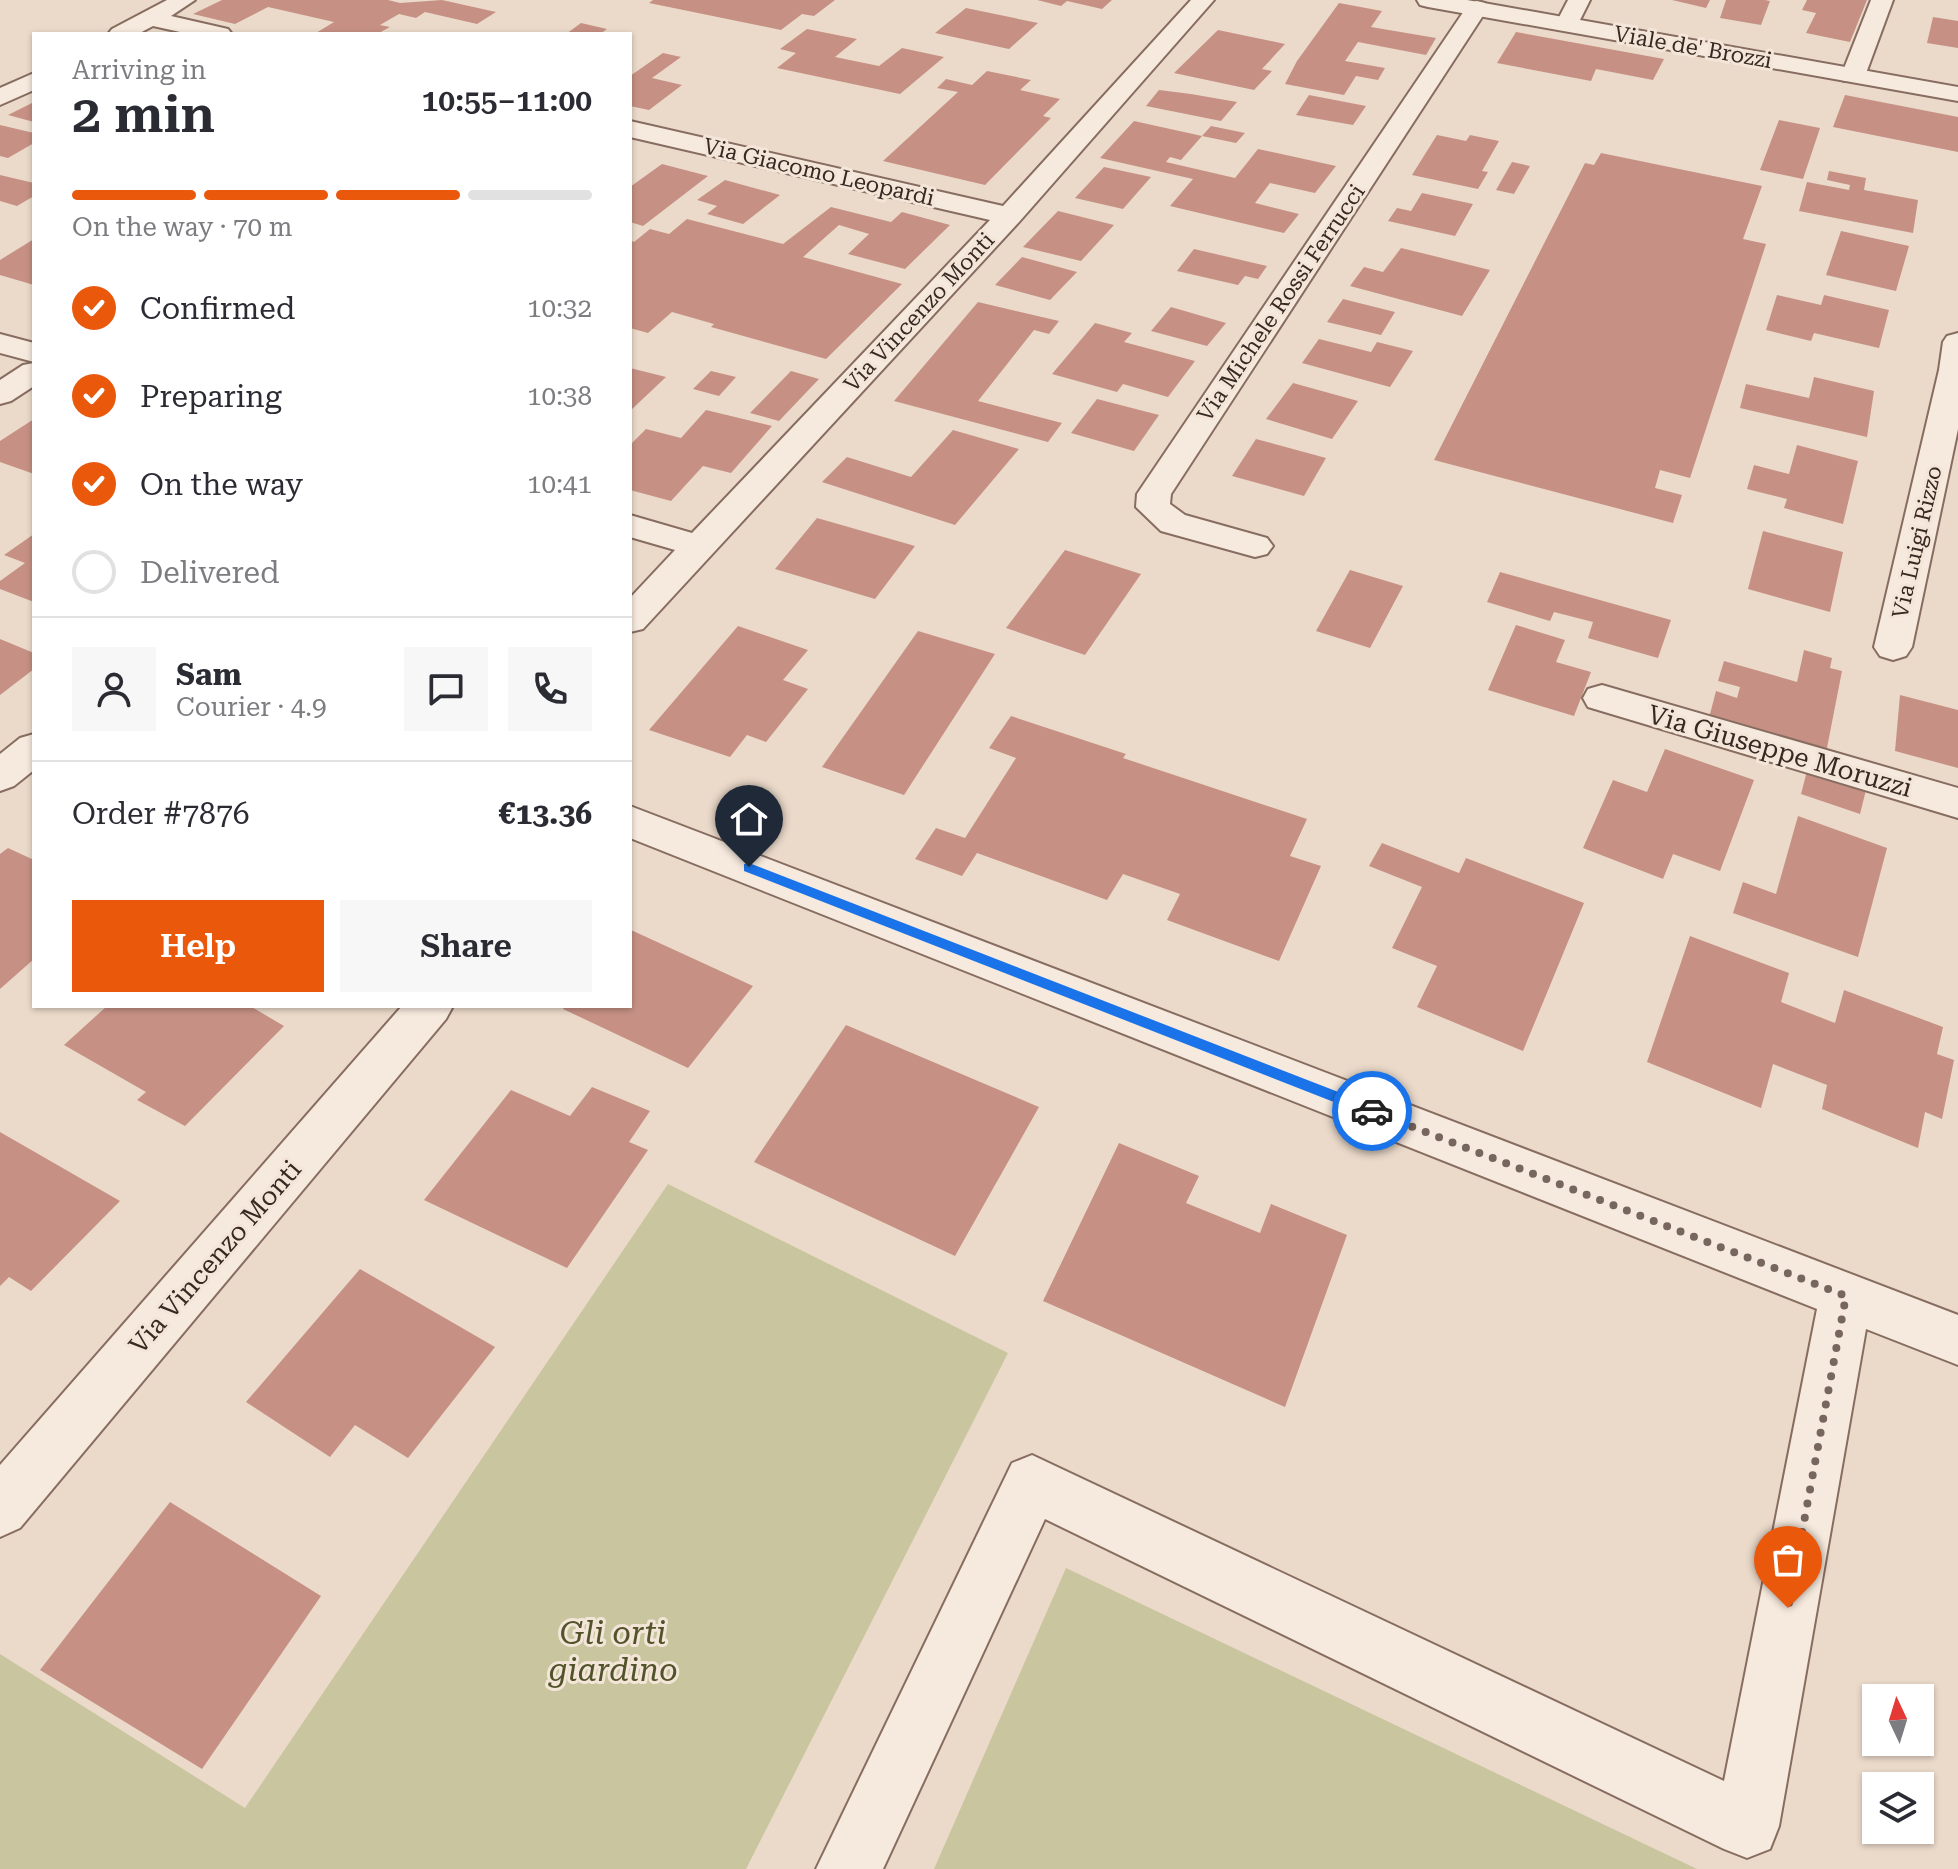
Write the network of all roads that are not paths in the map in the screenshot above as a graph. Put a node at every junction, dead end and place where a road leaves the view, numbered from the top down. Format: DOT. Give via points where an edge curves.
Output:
graph roads {
  1 [pos="184,0"];
  2 [pos="1203,0"];
  3 [pos="1428,0"];
  4 [pos="1579,0"];
  5 [pos="1882,0"];
  6 [pos="1477,8"];
  7 [pos="150,18"];
  8 [pos="1567,25"];
  9 [pos="124,32"];
  10 [pos="211,32"];
  11 [pos="1853,76"];
  12 [pos="32,81"];
  13 [pos="1958,94"];
  14 [pos="0,98"];
  15 [pos="632,129"];
  16 [pos="1009,216"];
  17 [pos="1958,342"];
  18 [pos="0,343"];
  19 [pos="32,352"];
  20 [pos="32,373"];
  21 [pos="0,394"];
  22 [pos="632,527"];
  23 [pos="699,546"];
  24 [pos="1255,546"];
  25 [pos="632,618"];
  26 [pos="1893,647"];
  27 [pos="1602,698"];
  28 [pos="32,750"];
  29 [pos="0,776"];
  30 [pos="1958,803"];
  31 [pos="632,822"];
  32 [pos="428,1008"];
  33 [pos="1846,1296"];
  34 [pos="1958,1340"];
  35 [pos="0,1508"];
  36 [pos="849,1869"];
  1 -- 7 [label="street"];
  2 -- 16 [label="street, Via Vincenzo Monti"];
  3 -- 6 [label="street, Viale de' Brozzi"];
  4 -- 8 [label="street"];
  5 -- 11 [label="street"];
  6 -- 8 [label="street, Viale de' Brozzi"];
  6 -- 24 [label="street, Via Michele Rossi Ferrucci" via="1154,494 1153,507 1173,523"];
  7 -- 9 [label="street"];
  7 -- 10 [label="street"];
  8 -- 11 [label="street, Viale de' Brozzi"];
  11 -- 13 [label="street, Viale de' Brozzi"];
  12 -- 14 [label="street"];
  15 -- 16 [label="street, Via Giacomo Leopardi"];
  16 -- 23 [label="street, Via Vincenzo Monti"];
  17 -- 26 [label="street, Via Luigi Rizzo"];
  18 -- 19 [label="street"];
  20 -- 21 [label="street"];
  22 -- 23 [label="street"];
  23 -- 25 [label="street, Via Vincenzo Monti"];
  27 -- 30 [label="street, Via Giuseppe Moruzzi"];
  28 -- 29 [label="street"];
  31 -- 33 [label="street"];
  32 -- 35 [label="street, Via Vincenzo Monti"];
  33 -- 34 [label="street"];
  33 -- 36 [label="street" via="1747,1826 1032,1483"];
}
